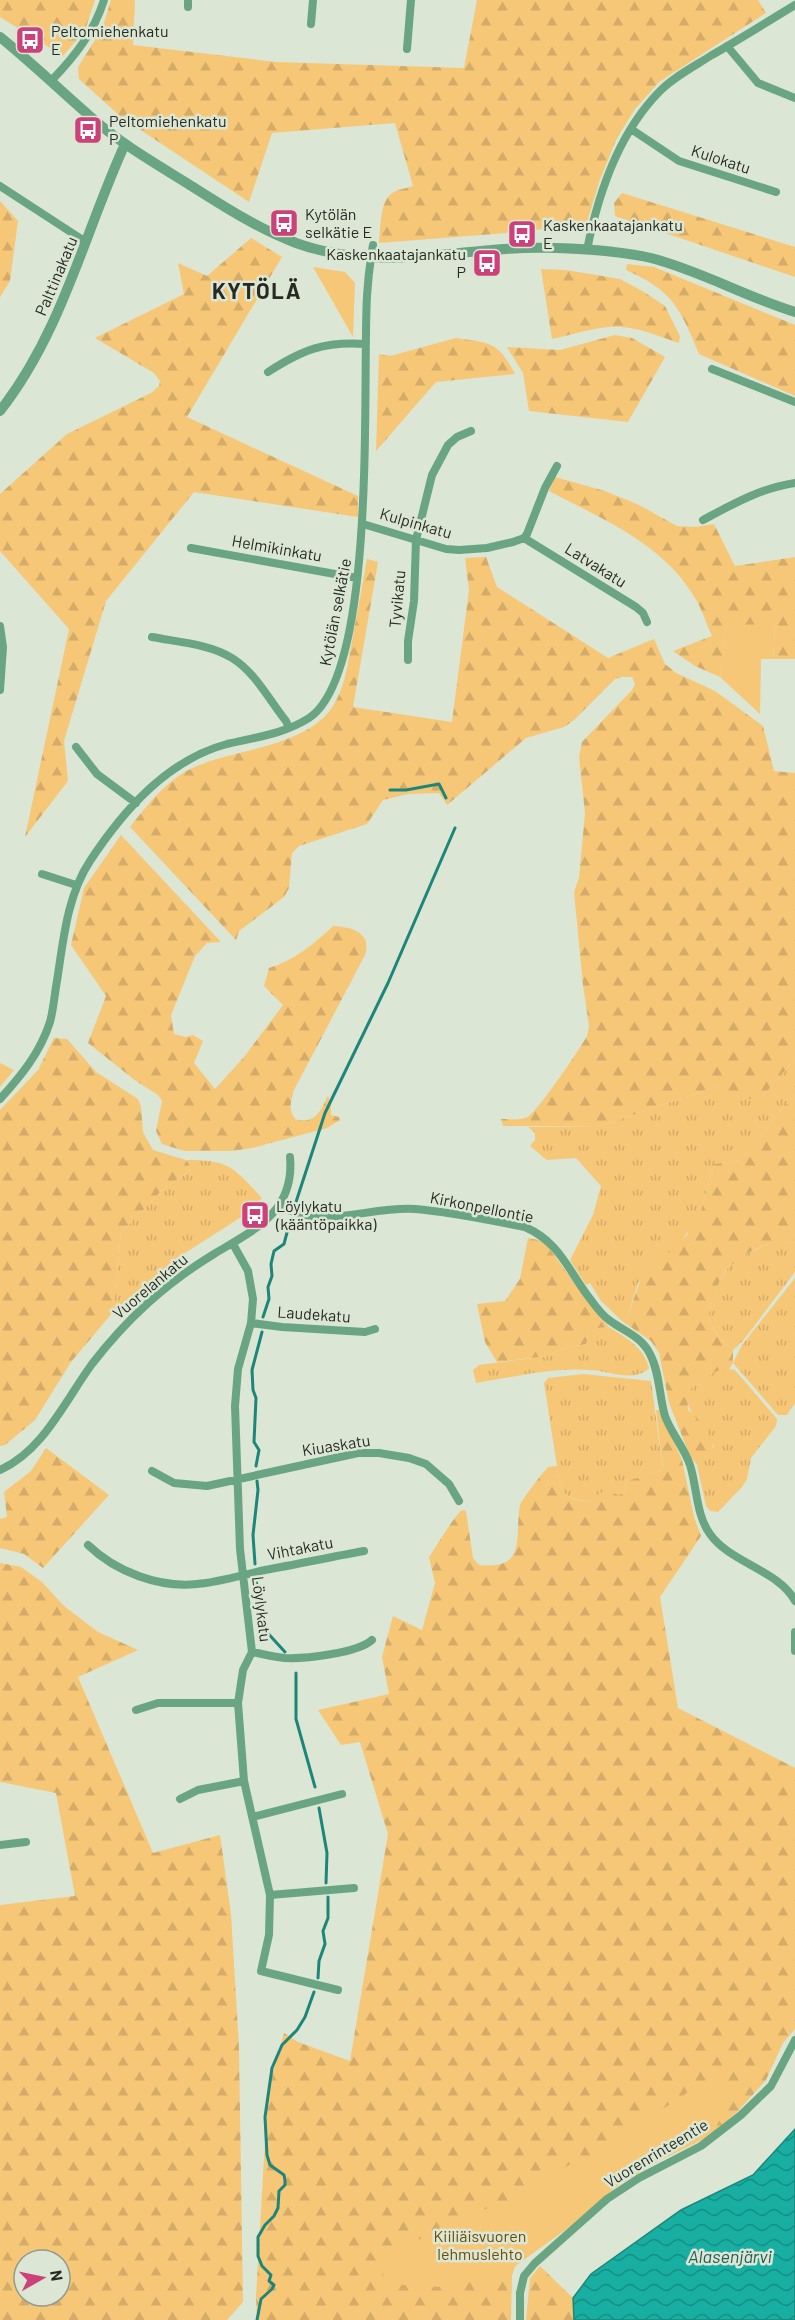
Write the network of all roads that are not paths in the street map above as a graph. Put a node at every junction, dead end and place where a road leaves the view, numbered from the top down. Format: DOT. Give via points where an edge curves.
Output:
graph roads {
  1 [pos="104,0"];
  2 [pos="313,0"];
  3 [pos="411,0"];
  4 [pos="795,5"];
  5 [pos="311,24"];
  6 [pos="0,37"];
  7 [pos="727,46"];
  8 [pos="406,49"];
  9 [pos="52,80"];
  10 [pos="795,98"];
  11 [pos="631,129"];
  12 [pos="125,144"];
  13 [pos="0,186"];
  14 [pos="776,192"];
  15 [pos="86,242"];
  16 [pos="373,245"];
  17 [pos="587,250"];
  18 [pos="371,259"];
  19 [pos="795,312"];
  20 [pos="366,344"];
  21 [pos="712,369"];
  22 [pos="268,372"];
  23 [pos="795,402"];
  24 [pos="0,411"];
  25 [pos="471,431"];
  26 [pos="557,466"];
  27 [pos="795,483"];
  28 [pos="703,520"];
  29 [pos="363,524"];
  30 [pos="524,538"];
  31 [pos="416,540"];
  32 [pos="191,548"];
  33 [pos="357,578"];
  34 [pos="647,622"];
  35 [pos="0,626"];
  36 [pos="152,637"];
  37 [pos="408,660"];
  38 [pos="0,690"];
  39 [pos="289,728"];
  40 [pos="76,747"];
  41 [pos="136,803"];
  42 [pos="42,874"];
  43 [pos="76,885"];
  44 [pos="0,1099"];
  45 [pos="291,1157"];
  46 [pos="279,1205"];
  47 [pos="233,1244"];
  48 [pos="251,1323"];
  49 [pos="375,1329"];
  50 [pos="0,1470"];
  51 [pos="152,1471"];
  52 [pos="237,1478"];
  53 [pos="459,1501"];
  54 [pos="88,1545"];
  55 [pos="364,1551"];
  56 [pos="243,1575"];
  57 [pos="795,1601"];
  58 [pos="795,1632"];
  59 [pos="372,1640"];
  60 [pos="795,1651"];
  61 [pos="252,1652"];
  62 [pos="238,1703"];
  63 [pos="136,1710"];
  64 [pos="244,1781"];
  65 [pos="342,1794"];
  66 [pos="180,1799"];
  67 [pos="253,1817"];
  68 [pos="26,1842"];
  69 [pos="0,1845"];
  70 [pos="354,1888"];
  71 [pos="270,1895"];
  72 [pos="338,1990"];
  73 [pos="795,2040"];
  74 [pos="520,2320"];
  1 -- 9 [label="street" via="90,33"];
  2 -- 5 [label="street"];
  3 -- 8 [label="street"];
  4 -- 7 [label="street"];
  6 -- 9 [label="street"];
  7 -- 10 [label="street" via="758,83"];
  7 -- 11 [label="street" via="660,90"];
  9 -- 12 [label="street"];
  11 -- 14 [label="street, Kulokatu" via="679,162"];
  11 -- 17 [label="street" via="615,157"];
  12 -- 15 [label="street, Palttinakatu"];
  12 -- 18 [label="street" via="263,229 297,243"];
  13 -- 15 [label="street"];
  15 -- 24 [label="street, Palttinakatu" via="36,359"];
  16 -- 18 [label="street, Kytölän selkätie"];
  17 -- 18 [label="street" via="518,248"];
  17 -- 19 [label="street" via="650,258"];
  18 -- 20 [label="street, Kytölän selkätie"];
  20 -- 22 [label="street" via="316,347 294,355"];
  20 -- 29 [label="street, Kytölän selkätie"];
  21 -- 23 [label="street"];
  25 -- 31 [label="street, Tyvikatu" via="457,437 439,459"];
  26 -- 30 [label="street"];
  27 -- 28 [label="street" via="754,493"];
  29 -- 31 [label="street, Kulpinkatu"];
  29 -- 33 [label="street, Kytölän selkätie"];
  30 -- 31 [label="street, Kulpinkatu" via="472,550 446,549"];
  30 -- 34 [label="street, Latvakatu" via="636,607"];
  31 -- 37 [label="street, Tyvikatu"];
  32 -- 33 [label="street, Helmikinkatu"];
  33 -- 39 [label="street, Kytölän selkätie" via="338,676 328,699 311,717"];
  35 -- 38 [label="street"];
  36 -- 39 [label="street" via="215,650 234,659"];
  39 -- 41 [label="street, Kytölän selkätie" via="199,754 171,770"];
  40 -- 41 [label="street" via="97,774"];
  41 -- 43 [label="street, Kytölän selkätie" via="99,848"];
  42 -- 43 [label="street"];
  43 -- 44 [label="street, Kytölän selkätie" via="50,1022 28,1066"];
  45 -- 46 [label="street, Vuorelankatu" via="291,1183"];
  46 -- 47 [label="street, Vuorelankatu" via="267,1220"];
  46 -- 57 [label="street, Kirkonpellontie" via="315,1218 416,1209 525,1227 540,1234 559,1251 601,1312 641,1340 649,1351 666,1418 690,1465 711,1537 782,1586"];
  47 -- 48 [label="street, Löylykatu" via="251,1285"];
  47 -- 50 [label="street, Vuorelankatu" via="195,1266 132,1318 92,1365 39,1440 17,1461"];
  48 -- 49 [label="street, Laudekatu" via="365,1332"];
  48 -- 52 [label="street, Löylykatu" via="236,1386"];
  51 -- 52 [label="street, Kiuaskatu" via="174,1483 195,1487"];
  52 -- 53 [label="street, Kiuaskatu" via="358,1453 379,1453 426,1464 449,1484"];
  52 -- 56 [label="street, Löylykatu"];
  54 -- 56 [label="street, Vihtakatu" via="118,1568 174,1584"];
  55 -- 56 [label="street, Vihtakatu"];
  56 -- 61 [label="street, Löylykatu"];
  58 -- 60 [label="street"];
  59 -- 61 [label="street" via="361,1647 296,1658"];
  61 -- 62 [label="street, Löylykatu" via="243,1670"];
  62 -- 63 [label="street" via="158,1703"];
  62 -- 64 [label="street, Löylykatu"];
  64 -- 66 [label="street" via="198,1790"];
  64 -- 67 [label="street, Löylykatu"];
  65 -- 67 [label="street"];
  67 -- 71 [label="street, Löylykatu"];
  68 -- 69 [label="street"];
  70 -- 71 [label="street"];
  71 -- 72 [label="street, Löylykatu" via="269,1935 261,1971"];
  73 -- 74 [label="street, Vuorenrinteentie" via="771,2086 741,2115 701,2146 607,2199 535,2263 524,2276"];
}
